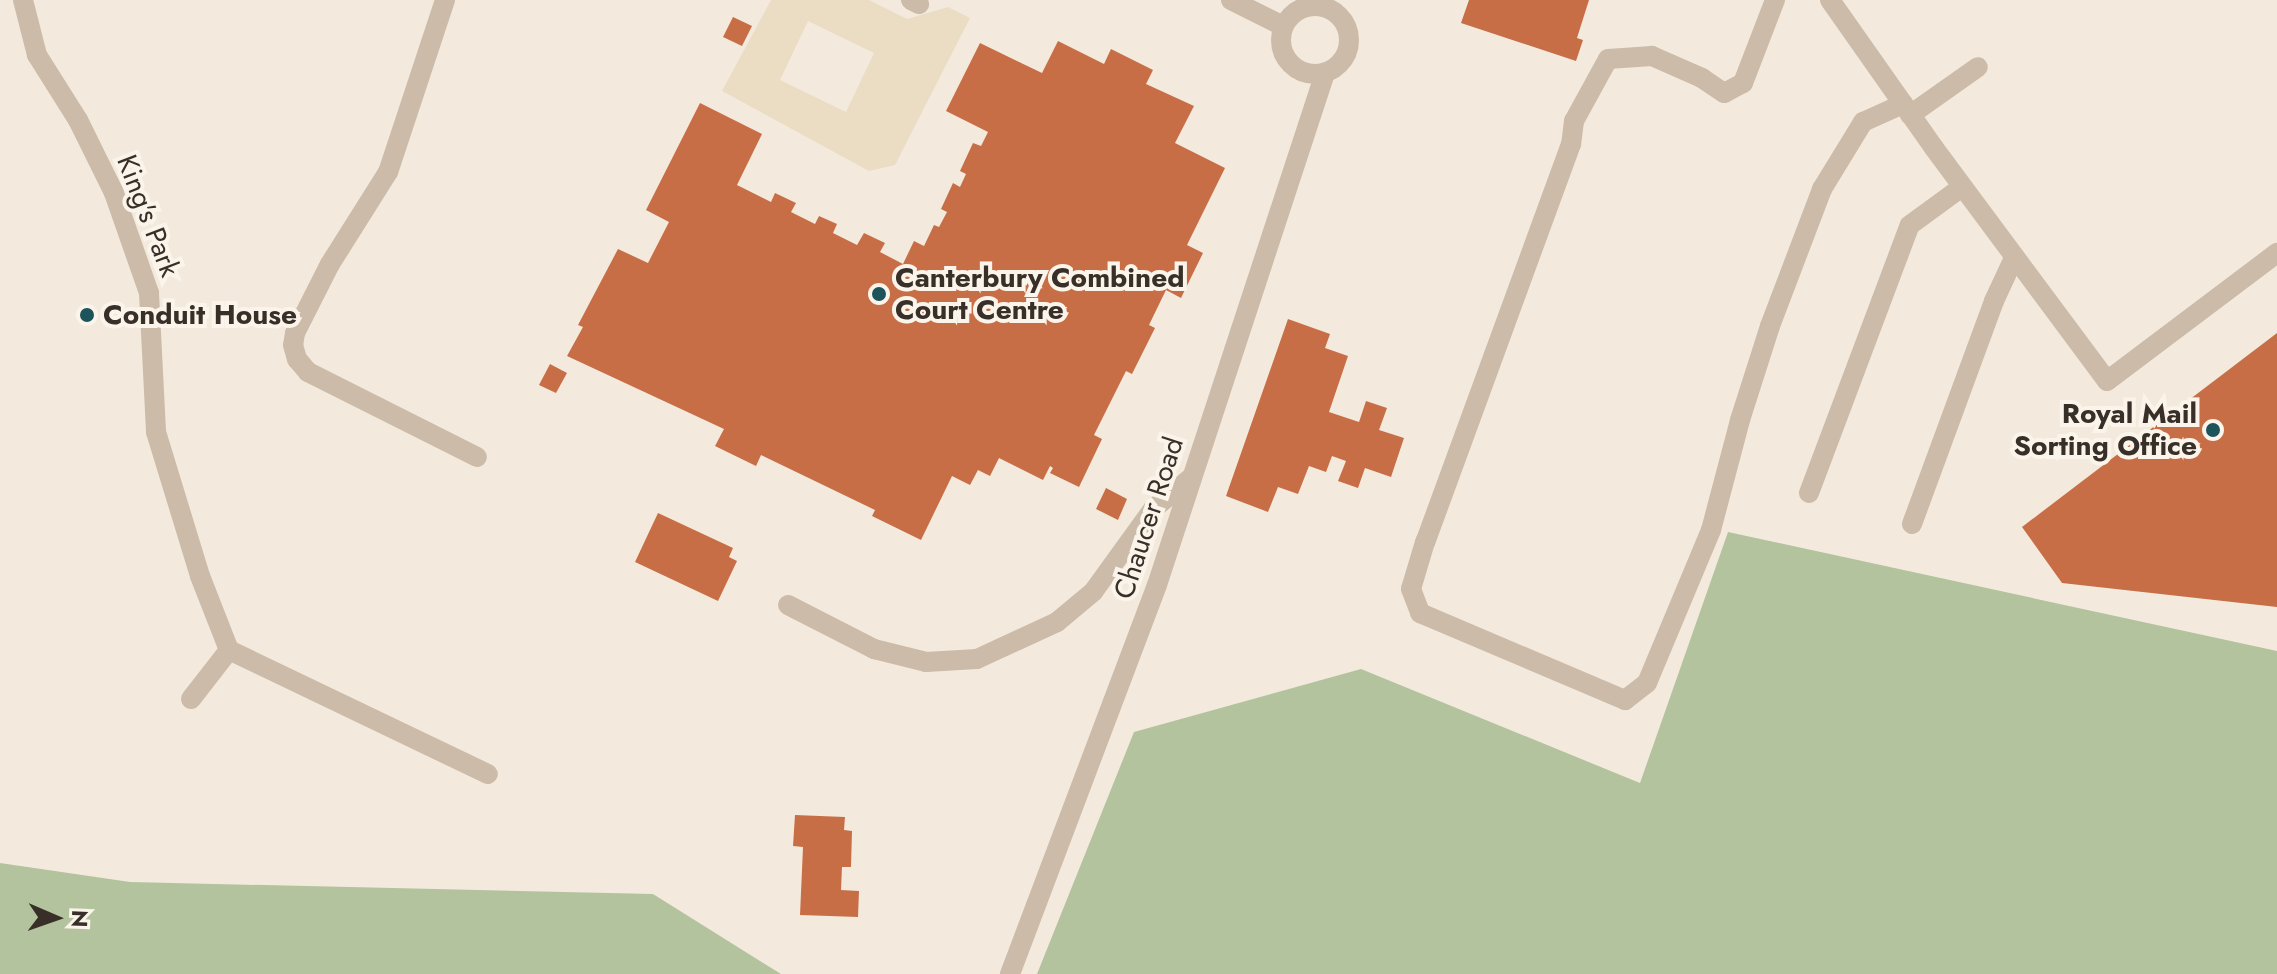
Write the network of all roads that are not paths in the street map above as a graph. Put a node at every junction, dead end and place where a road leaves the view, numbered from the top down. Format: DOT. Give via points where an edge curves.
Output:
graph roads {
  1 [pos="23,0"];
  2 [pos="445,0"];
  3 [pos="1231,0"];
  4 [pos="1775,0"];
  5 [pos="1830,0"];
  6 [pos="1334,5"];
  7 [pos="1283,26"];
  8 [pos="1978,67"];
  9 [pos="1325,73"];
  10 [pos="1907,110"];
  11 [pos="1962,187"];
  12 [pos="2277,253"];
  13 [pos="2014,258"];
  14 [pos="477,457"];
  15 [pos="1192,477"];
  16 [pos="1809,493"];
  17 [pos="1912,524"];
  18 [pos="788,605"];
  19 [pos="229,650"];
  20 [pos="191,699"];
  21 [pos="488,774"];
  22 [pos="1010,974"];
  1 -- 19 [label="street, King's Park" via="37,55 78,120 114,193 149,293 156,432 200,576"];
  2 -- 14 [label="street" via="388,172 330,264 293,345 308,372"];
  3 -- 7 [label="street"];
  4 -- 10 [label="street" via="1743,83 1724,93 1652,56 1608,59 1574,121 1571,144 1425,542 1411,589 1420,613 1625,700 1647,683 1711,530 1766,340 1822,189 1863,122"];
  5 -- 10 [label="street"];
  6 -- 7 [label="street, Chaucer Road" via="1296,10"];
  6 -- 9 [label="street, Chaucer Road" via="1349,39 1341,63"];
  7 -- 9 [label="street" via="1282,51 1291,65 1301,72"];
  8 -- 10 [label="street"];
  9 -- 15 [label="street, Chaucer Road"];
  10 -- 11 [label="street"];
  11 -- 13 [label="street"];
  11 -- 16 [label="street" via="1910,225"];
  12 -- 13 [label="street" via="2107,381"];
  13 -- 17 [label="street"];
  15 -- 18 [label="street" via="1153,509 1093,592 1057,622 977,659 926,662 874,649"];
  15 -- 22 [label="street, Chaucer Road" via="1147,614"];
  19 -- 20 [label="street"];
  19 -- 21 [label="street"];
}
